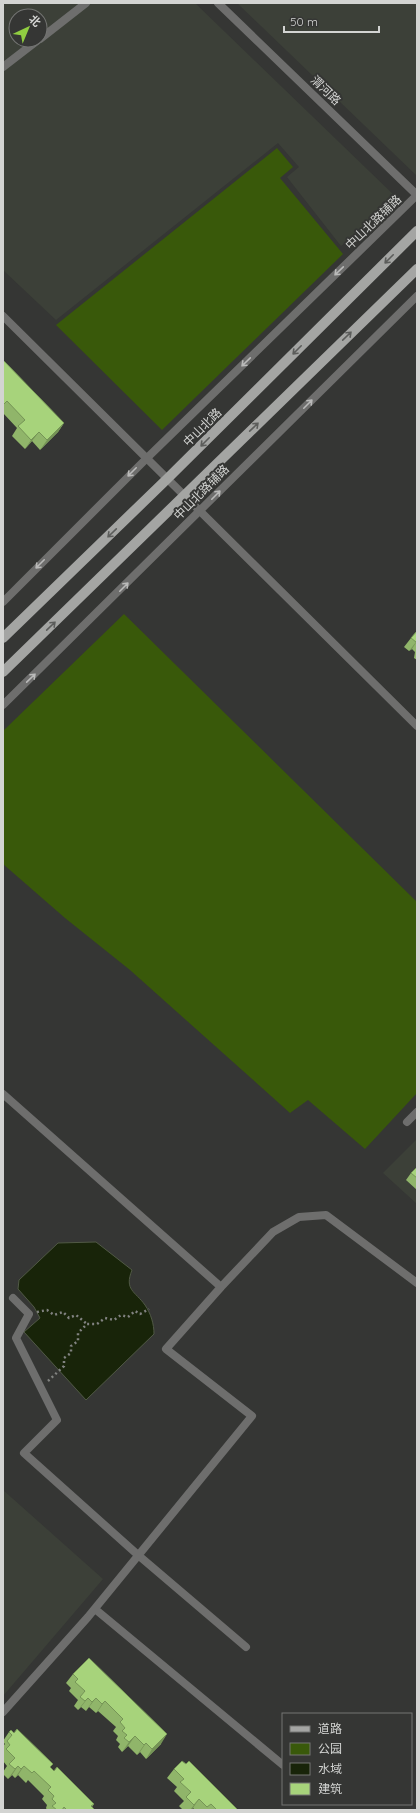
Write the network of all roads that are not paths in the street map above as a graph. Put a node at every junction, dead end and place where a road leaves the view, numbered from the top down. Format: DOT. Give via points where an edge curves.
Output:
graph roads {
  1 [pos="86,3"];
  2 [pos="218,3"];
  3 [pos="48,32"];
  4 [pos="27,48"];
  5 [pos="3,67"];
  6 [pos="417,195"];
  7 [pos="417,232"];
  8 [pos="417,269"];
  9 [pos="417,296"];
  10 [pos="3,316"];
  11 [pos="147,458"];
  12 [pos="167,479"];
  13 [pos="184,495"];
  14 [pos="200,511"];
  15 [pos="3,602"];
  16 [pos="3,638"];
  17 [pos="3,672"];
  18 [pos="3,705"];
  19 [pos="417,726"];
  20 [pos="3,1094"];
  21 [pos="417,1112"];
  22 [pos="407,1122"];
  23 [pos="417,1283"];
  24 [pos="221,1287"];
  25 [pos="13,1298"];
  26 [pos="138,1555"];
  27 [pos="95,1608"];
  28 [pos="246,1647"];
  29 [pos="3,1712"];
  30 [pos="282,1764"];
  1 -- 3 [label="street"];
  2 -- 6 [label="street, 渭河路"];
  4 -- 5 [label="street"];
  6 -- 11 [label="street, 中山北路辅路, one-way"];
  7 -- 12 [label="main road, 中山北路, one-way"];
  13 -- 8 [label="main road, one-way"];
  14 -- 9 [label="street, 中山北路辅路, one-way"];
  10 -- 11 [label="street"];
  11 -- 12 [label="street"];
  11 -- 15 [label="street, 中山北路辅路, one-way"];
  12 -- 13 [label="street"];
  12 -- 16 [label="main road, 中山北路, one-way"];
  13 -- 14 [label="street"];
  17 -- 13 [label="main road, one-way"];
  18 -- 14 [label="street, 中山北路辅路, one-way"];
  14 -- 19 [label="street"];
  20 -- 24 [label="street"];
  21 -- 22 [label="street"];
  23 -- 24 [label="street" via="326,1215 299,1217 273,1232"];
  24 -- 26 [label="street" via="166,1349 252,1416"];
  25 -- 26 [label="street" via="28,1314 16,1338 56,1420 24,1453"];
  26 -- 27 [label="street"];
  26 -- 28 [label="street"];
  27 -- 29 [label="street"];
  27 -- 30 [label="street"];
}
